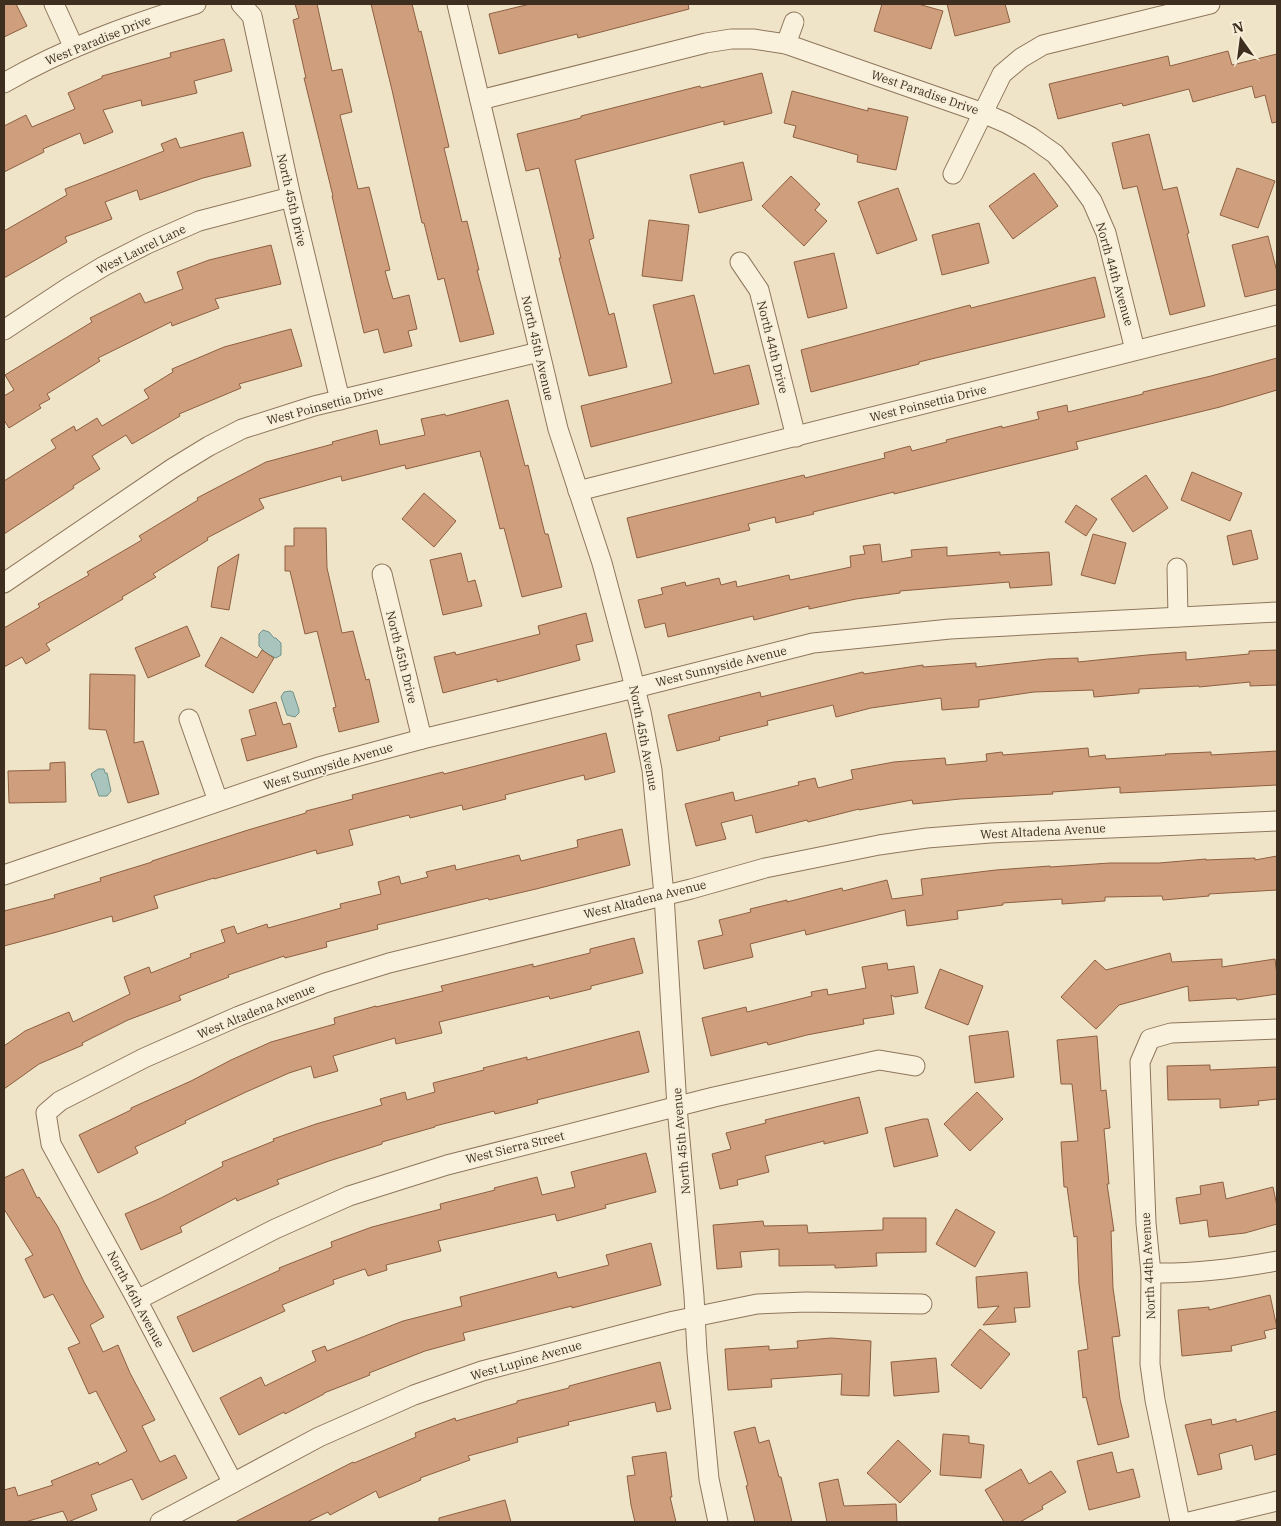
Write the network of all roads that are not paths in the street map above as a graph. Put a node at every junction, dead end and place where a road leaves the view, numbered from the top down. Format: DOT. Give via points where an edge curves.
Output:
graph roads {
  1 [pos="54,4"];
  2 [pos="196,4"];
  3 [pos="241,4"];
  4 [pos="457,4"];
  5 [pos="1210,4"];
  6 [pos="794,22"];
  7 [pos="786,44"];
  8 [pos="74,48"];
  9 [pos="4,83"];
  10 [pos="480,100"];
  11 [pos="983,113"];
  12 [pos="953,174"];
  13 [pos="291,197"];
  14 [pos="740,262"];
  15 [pos="1277,315"];
  16 [pos="4,330"];
  17 [pos="1134,350"];
  18 [pos="539,352"];
  19 [pos="340,400"];
  20 [pos="796,437"];
  21 [pos="578,490"];
  22 [pos="1177,568"];
  23 [pos="382,574"];
  24 [pos="4,583"];
  25 [pos="1277,612"];
  26 [pos="1178,617"];
  27 [pos="635,688"];
  28 [pos="189,718"];
  29 [pos="422,739"];
  30 [pos="218,801"];
  31 [pos="1277,821"];
  32 [pos="4,875"];
  33 [pos="664,895"];
  34 [pos="1277,1029"];
  35 [pos="915,1066"];
  36 [pos="678,1107"];
  37 [pos="46,1113"];
  38 [pos="1277,1262"];
  39 [pos="1151,1273"];
  40 [pos="137,1300"];
  41 [pos="922,1304"];
  42 [pos="695,1317"];
  43 [pos="233,1483"];
  44 [pos="1277,1501"];
  45 [pos="160,1522"];
  46 [pos="718,1522"];
  47 [pos="1180,1522"];
  48 [pos="1189,1522"];
  1 -- 8 [label="street"];
  2 -- 8 [label="street, West Paradise Drive"];
  3 -- 13 [label="street, North 45th Drive" via="252,16"];
  4 -- 10 [label="street, North 45th Avenue"];
  5 -- 11 [label="street, West Paradise Drive" via="1043,45 1002,74"];
  6 -- 7 [label="street"];
  7 -- 10 [label="street, West Paradise Drive" via="753,39 706,43"];
  7 -- 11 [label="street, West Paradise Drive"];
  8 -- 9 [label="street, West Paradise Drive"];
  10 -- 18 [label="street, North 45th Avenue"];
  11 -- 12 [label="street"];
  11 -- 17 [label="street, North 44th Avenue" via="1032,136 1055,154 1092,202 1106,234"];
  13 -- 16 [label="street, West Laurel Lane" via="199,221 146,244 68,287"];
  13 -- 19 [label="street, North 45th Drive"];
  14 -- 20 [label="street, North 44th Drive" via="759,290"];
  15 -- 17 [label="street, West Poinsettia Drive"];
  17 -- 20 [label="street, West Poinsettia Drive"];
  18 -- 19 [label="street, West Poinsettia Drive"];
  18 -- 21 [label="street, North 45th Avenue"];
  19 -- 24 [label="street, West Poinsettia Drive" via="242,429 209,446"];
  20 -- 21 [label="street, West Poinsettia Drive"];
  21 -- 27 [label="street, North 45th Avenue" via="602,563"];
  22 -- 26 [label="street"];
  23 -- 29 [label="street, North 45th Drive"];
  25 -- 26 [label="street, West Sunnyside Avenue"];
  26 -- 27 [label="street, West Sunnyside Avenue" via="950,629 813,643"];
  27 -- 29 [label="street, West Sunnyside Avenue"];
  27 -- 33 [label="street, North 45th Avenue" via="652,770"];
  28 -- 30 [label="street"];
  29 -- 30 [label="street, West Sunnyside Avenue" via="319,767"];
  30 -- 32 [label="street, West Sunnyside Avenue"];
  31 -- 33 [label="street, West Altadena Avenue" via="927,838 784,864"];
  33 -- 36 [label="street, North 45th Avenue"];
  33 -- 37 [label="street, West Altadena Avenue" via="398,961 325,983 144,1058 60,1101"];
  34 -- 39 [label="street, North 44th Avenue" via="1171,1033 1150,1039 1140,1062"];
  35 -- 36 [label="street, West Sierra Street" via="879,1060"];
  36 -- 40 [label="street, West Sierra Street" via="447,1165 349,1196 275,1229"];
  36 -- 42 [label="street, North 45th Avenue"];
  37 -- 40 [label="street, North 46th Avenue" via="51,1144"];
  38 -- 39 [label="street" via="1183,1274"];
  39 -- 47 [label="street, North 44th Avenue" via="1150,1364"];
  40 -- 43 [label="street, North 46th Avenue"];
  41 -- 42 [label="street, West Lupine Avenue" via="758,1304"];
  42 -- 43 [label="street, West Lupine Avenue" via="482,1371 414,1394 319,1437"];
  42 -- 46 [label="street, North 45th Avenue" via="709,1479"];
  43 -- 45 [label="street, West Lupine Avenue"];
  44 -- 48 [label="street"];
}
